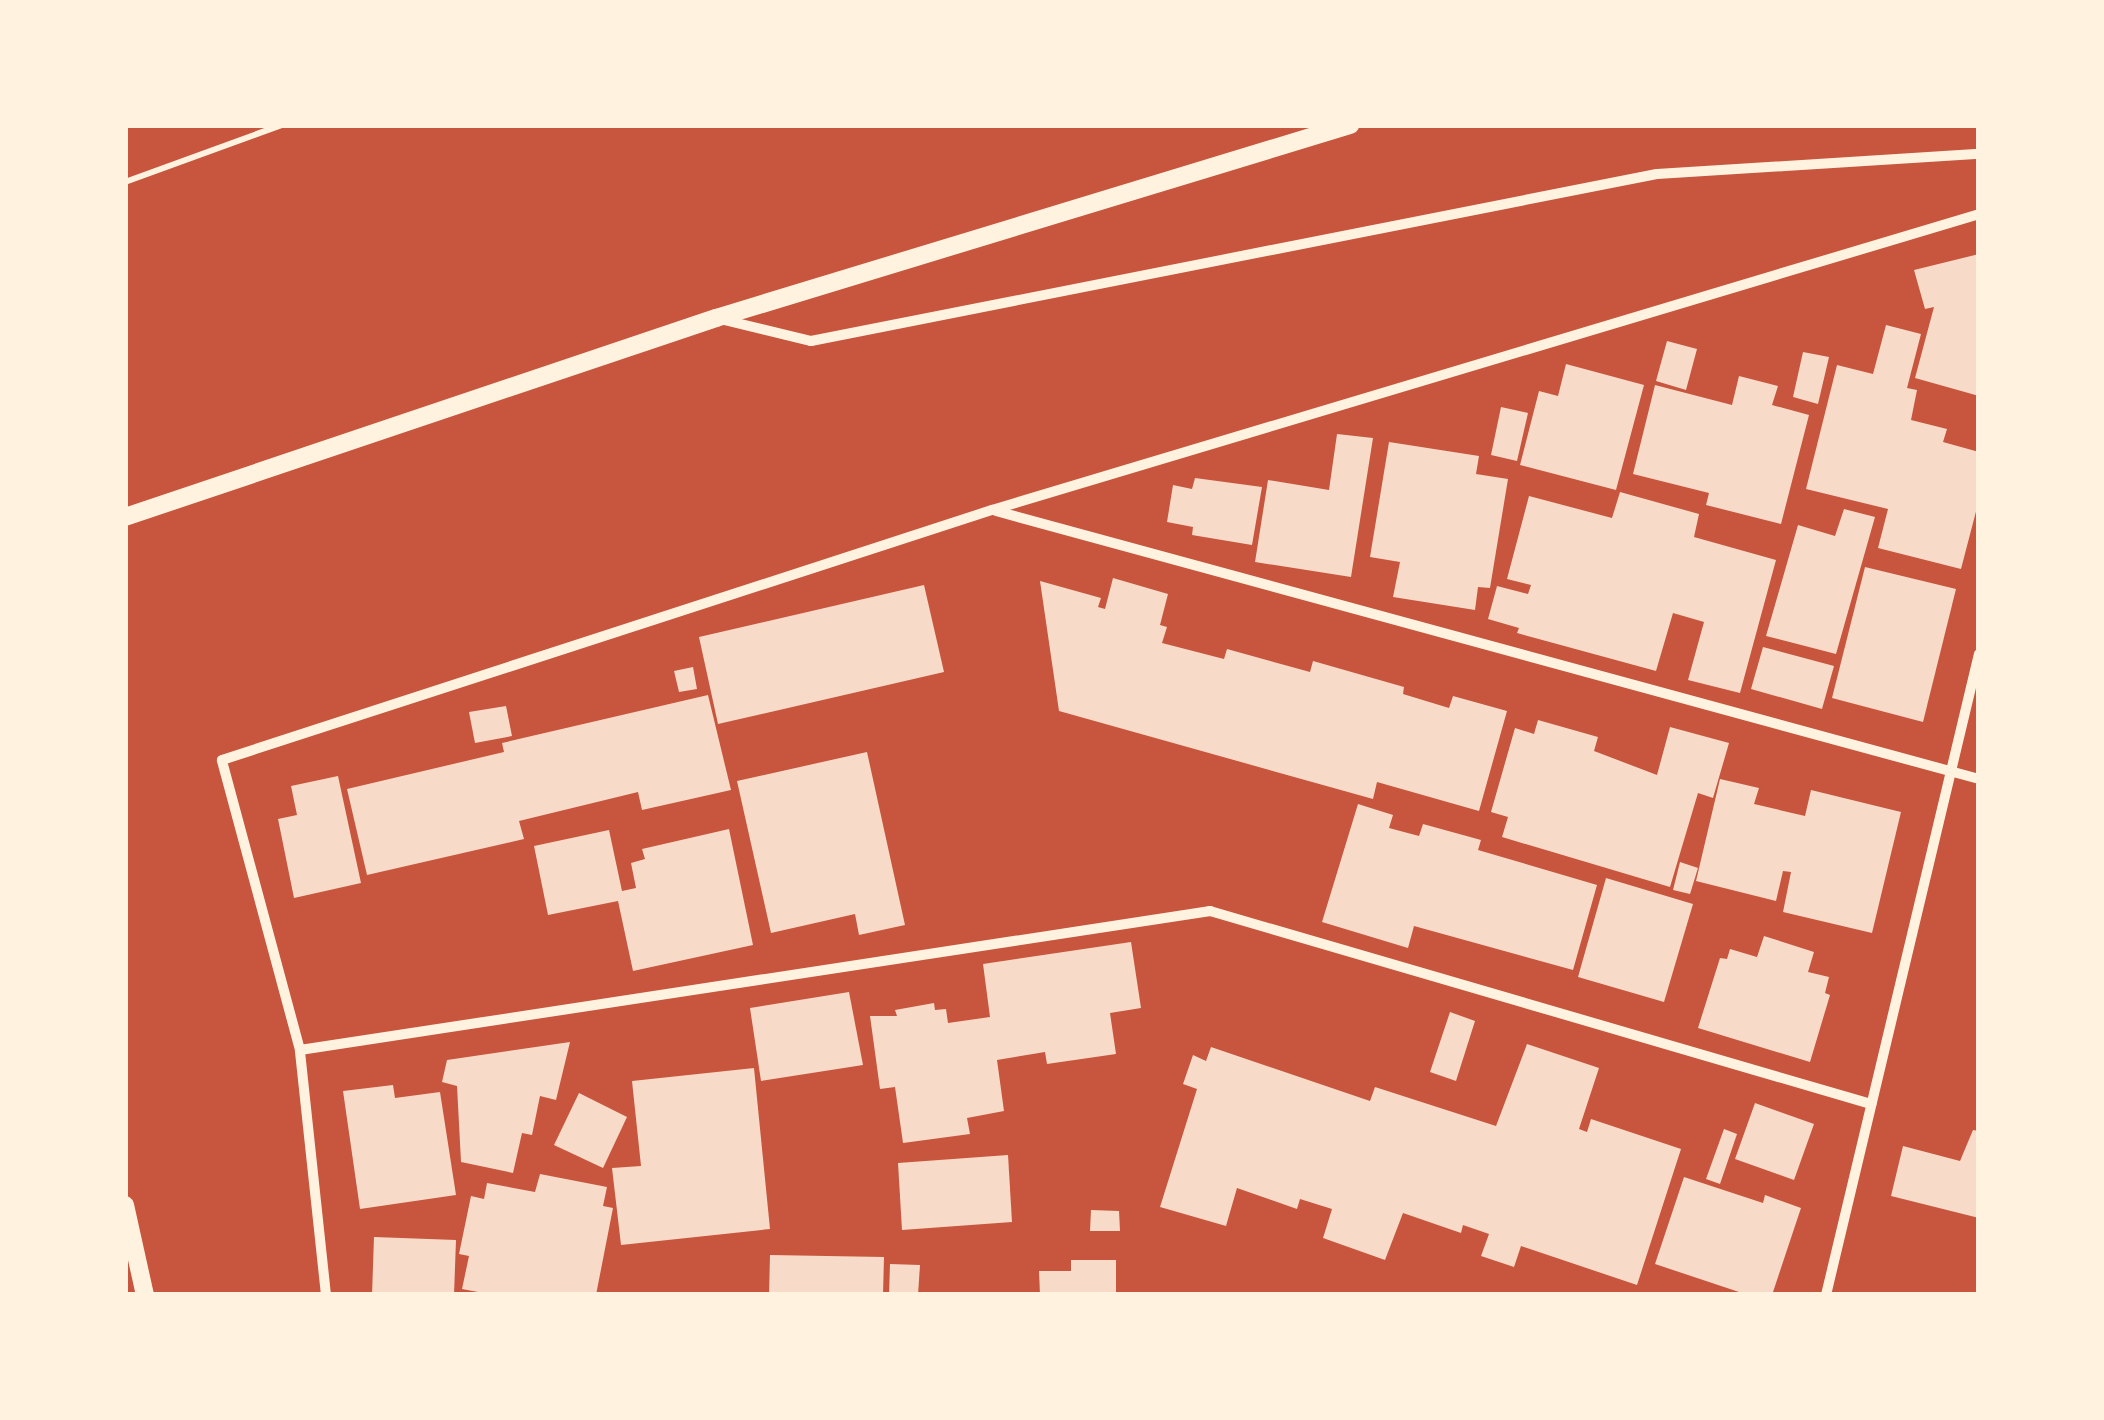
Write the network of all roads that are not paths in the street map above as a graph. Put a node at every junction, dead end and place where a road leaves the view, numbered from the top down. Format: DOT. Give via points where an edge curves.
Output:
graph roads {
  1 [pos="1350,125"];
  2 [pos="1979,154"];
  3 [pos="1979,214"];
  4 [pos="716,318"];
  5 [pos="992,510"];
  6 [pos="125,517"];
  7 [pos="1979,654"];
  8 [pos="1948,774"];
  9 [pos="1979,779"];
  10 [pos="300,1050"];
  11 [pos="1872,1104"];
  12 [pos="125,1205"];
  13 [pos="145,1295"];
  14 [pos="326,1295"];
  15 [pos="1826,1295"];
  1 -- 4 [label="street"];
  2 -- 4 [label="street" via="1658,174 811,342"];
  3 -- 5 [label="street"];
  4 -- 6 [label="street"];
  5 -- 8 [label="street"];
  5 -- 10 [label="street" via="222,760"];
  7 -- 8 [label="street"];
  8 -- 9 [label="street"];
  8 -- 11 [label="street"];
  10 -- 11 [label="street" via="1210,911"];
  10 -- 14 [label="street"];
  11 -- 15 [label="street"];
  12 -- 13 [label="street"];
}
